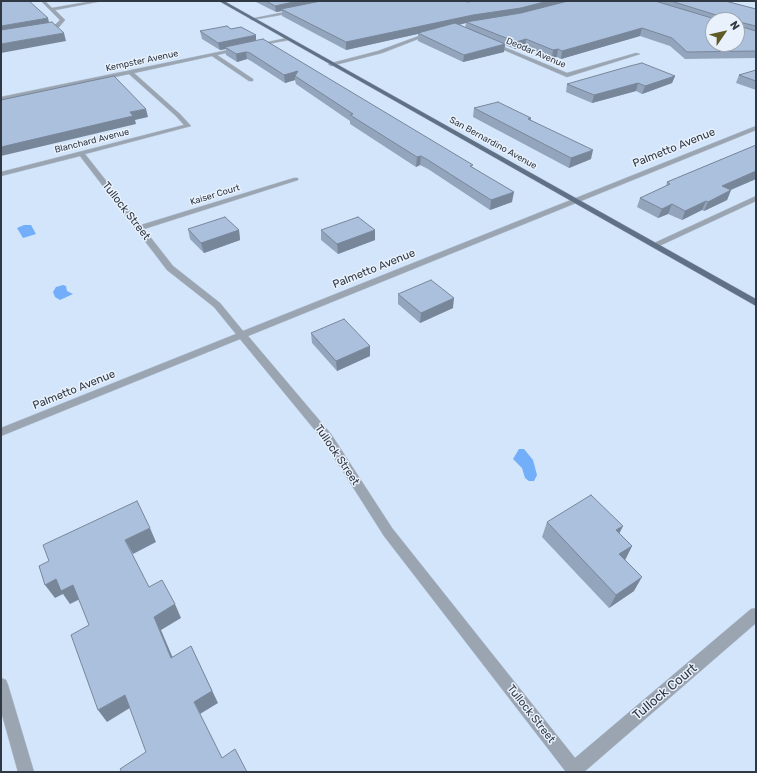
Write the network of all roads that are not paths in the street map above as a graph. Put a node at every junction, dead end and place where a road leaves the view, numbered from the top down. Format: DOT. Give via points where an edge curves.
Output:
graph roads {
  1 [pos="43,1"];
  2 [pos="100,1"];
  3 [pos="220,1"];
  4 [pos="52,9"];
  5 [pos="303,9"];
  6 [pos="252,19"];
  7 [pos="36,31"];
  8 [pos="436,32"];
  9 [pos="287,39"];
  10 [pos="484,40"];
  11 [pos="249,47"];
  12 [pos="242,48"];
  13 [pos="214,54"];
  14 [pos="638,54"];
  15 [pos="330,64"];
  16 [pos="130,72"];
  17 [pos="251,80"];
  18 [pos="1,98"];
  19 [pos="756,128"];
  20 [pos="81,153"];
  21 [pos="1,174"];
  22 [pos="296,179"];
  23 [pos="756,198"];
  24 [pos="575,200"];
  25 [pos="139,228"];
  26 [pos="654,245"];
  27 [pos="756,303"];
  28 [pos="242,335"];
  29 [pos="1,432"];
  30 [pos="756,614"];
  31 [pos="1,685"];
  32 [pos="575,770"];
  33 [pos="26,772"];
  1 -- 4 [label="street"];
  2 -- 4 [label="street"];
  3 -- 6 [label="main road, San Bernardino Avenue"];
  4 -- 7 [label="street" via="63,22"];
  5 -- 6 [label="street"];
  6 -- 9 [label="main road, San Bernardino Avenue"];
  8 -- 15 [label="street" via="380,52"];
  9 -- 11 [label="street"];
  9 -- 15 [label="main road, San Bernardino Avenue"];
  10 -- 14 [label="street, Deodar Avenue" via="567,75"];
  12 -- 13 [label="street, Kempster Avenue"];
  13 -- 16 [label="street, Kempster Avenue"];
  13 -- 17 [label="street"];
  15 -- 24 [label="main road, San Bernardino Avenue"];
  16 -- 18 [label="street, Kempster Avenue"];
  16 -- 20 [label="street, Blanchard Avenue" via="188,126"];
  19 -- 24 [label="street, Palmetto Avenue"];
  20 -- 21 [label="street, Blanchard Avenue"];
  20 -- 25 [label="street, Tullock Street"];
  22 -- 25 [label="street, Kaiser Court"];
  23 -- 26 [label="street"];
  24 -- 26 [label="main road, San Bernardino Avenue"];
  24 -- 28 [label="street, Palmetto Avenue"];
  25 -- 28 [label="street, Tullock Street" via="170,268 207,295"];
  26 -- 27 [label="main road, San Bernardino Avenue"];
  28 -- 29 [label="street, Palmetto Avenue"];
  28 -- 32 [label="street, Tullock Street" via="327,437 388,532"];
  30 -- 32 [label="street, Tullock Court"];
  31 -- 33 [label="street"];
}
